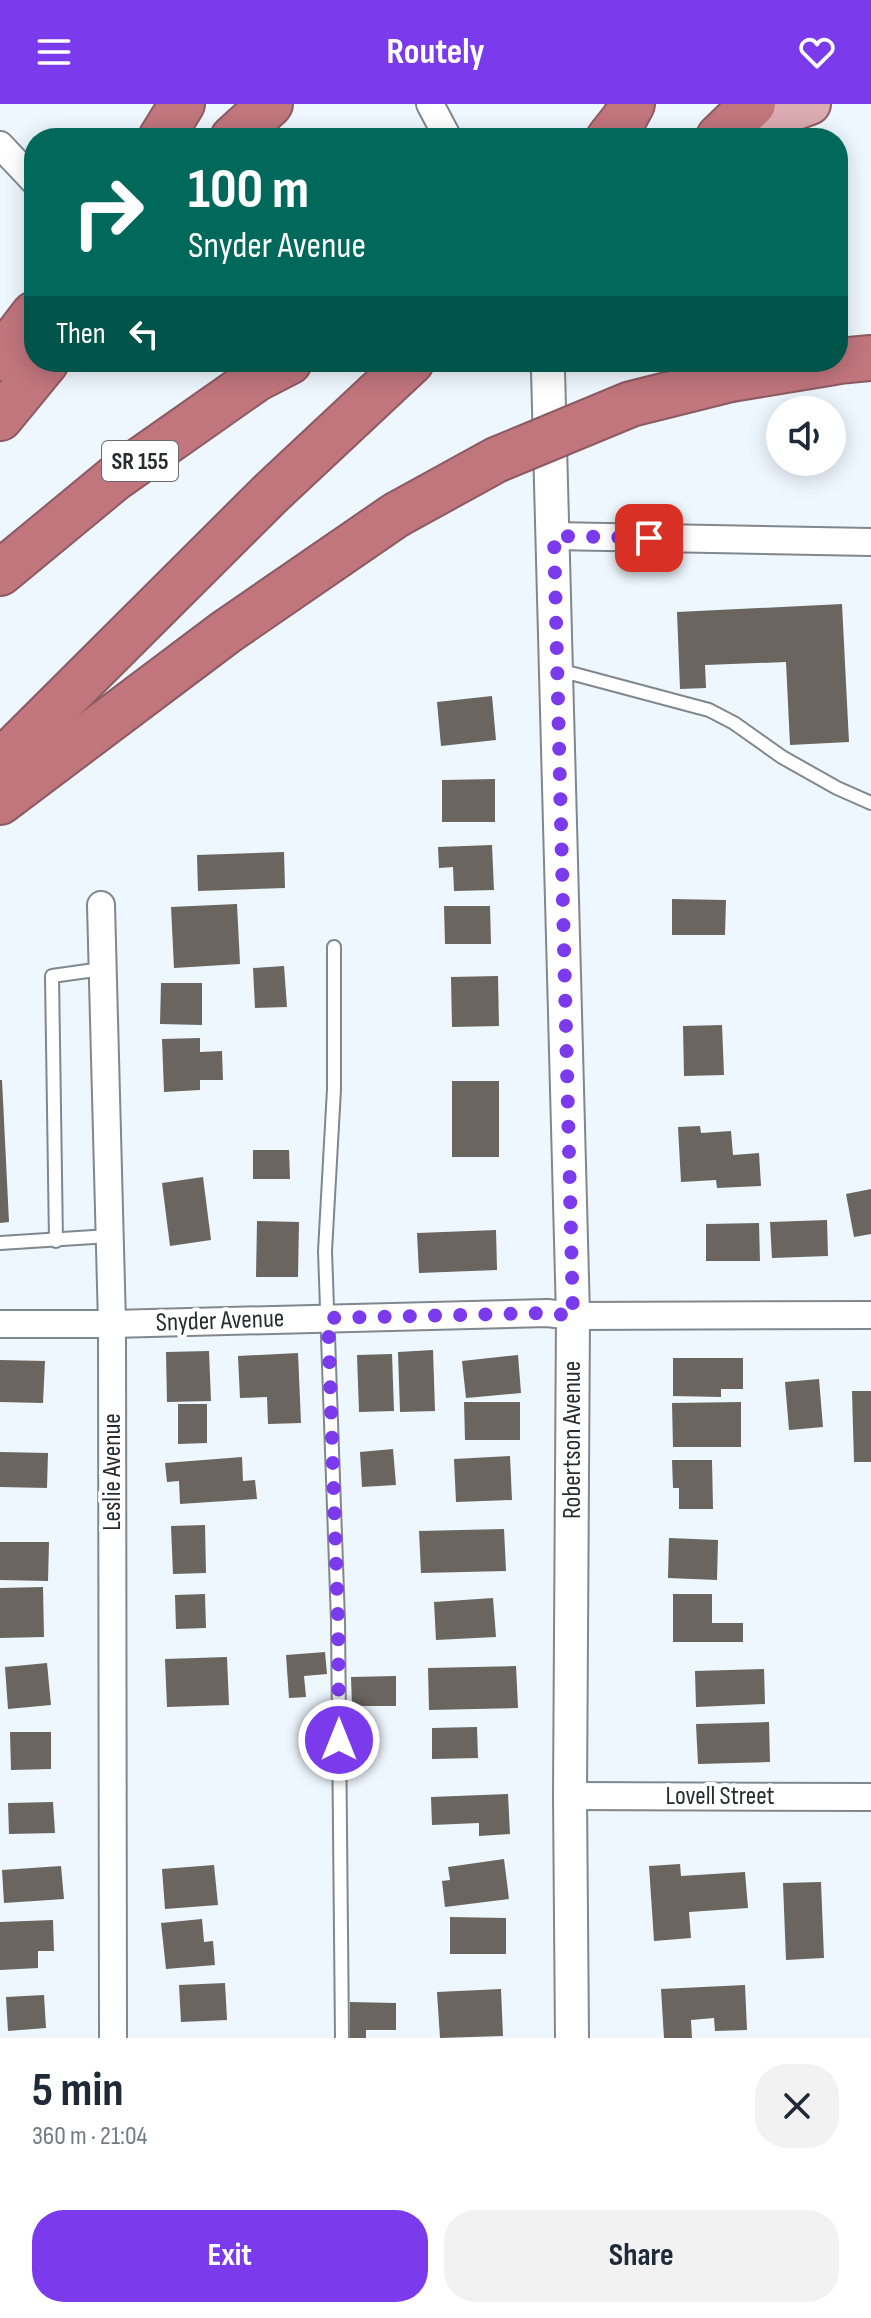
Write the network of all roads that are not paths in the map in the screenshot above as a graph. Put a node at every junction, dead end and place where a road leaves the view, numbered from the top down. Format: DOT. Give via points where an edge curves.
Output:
graph roads {
  1 [pos="182,104"];
  2 [pos="270,104"];
  3 [pos="430,104"];
  4 [pos="632,104"];
  5 [pos="753,104"];
  6 [pos="810,104"];
  7 [pos="167,128"];
  8 [pos="244,128"];
  9 [pos="443,128"];
  10 [pos="617,128"];
  11 [pos="728,128"];
  12 [pos="745,128"];
  13 [pos="0,145"];
  14 [pos="24,170"];
  15 [pos="24,327"];
  16 [pos="0,358"];
  17 [pos="871,358"];
  18 [pos="848,361"];
  19 [pos="24,369"];
  20 [pos="38,372"];
  21 [pos="270,372"];
  22 [pos="400,372"];
  23 [pos="548,372"];
  24 [pos="774,372"];
  25 [pos="0,382"];
  26 [pos="0,418"];
  27 [pos="554,536"];
  28 [pos="871,542"];
  29 [pos="0,573"];
  30 [pos="556,670"];
  31 [pos="0,763"];
  32 [pos="0,802"];
  33 [pos="871,803"];
  34 [pos="101,905"];
  35 [pos="334,947"];
  36 [pos="102,969"];
  37 [pos="109,1236"];
  38 [pos="56,1241"];
  39 [pos="0,1243"];
  40 [pos="871,1315"];
  41 [pos="573,1316"];
  42 [pos="328,1318"];
  43 [pos="0,1324"];
  44 [pos="112,1324"];
  45 [pos="570,1796"];
  46 [pos="871,1797"];
  47 [pos="113,2038"];
  48 [pos="342,2038"];
  49 [pos="572,2038"];
  1 -- 7 [label="highway"];
  2 -- 8 [label="highway"];
  3 -- 9 [label="street"];
  4 -- 10 [label="highway"];
  5 -- 11 [label="highway"];
  6 -- 12 [label="main road"];
  13 -- 14 [label="street"];
  15 -- 16 [label="highway"];
  17 -- 18 [label="highway"];
  19 -- 25 [label="highway"];
  20 -- 26 [label="highway"];
  21 -- 29 [label="highway, SR 155" via="115,478"];
  22 -- 31 [label="highway"];
  23 -- 27 [label="street, Robertson Avenue"];
  24 -- 32 [label="highway, bridge" via="631,404 496,460 396,515 226,632"];
  27 -- 28 [label="street"];
  27 -- 30 [label="street, Robertson Avenue"];
  30 -- 33 [label="lane" via="709,710 796,765"];
  30 -- 41 [label="street, Robertson Avenue"];
  34 -- 36 [label="street, Leslie Avenue"];
  35 -- 42 [label="lane" via="334,1089 325,1251"];
  36 -- 37 [label="street, Leslie Avenue"];
  36 -- 38 [label="lane" via="52,976"];
  37 -- 38 [label="lane"];
  37 -- 44 [label="street, Leslie Avenue"];
  38 -- 39 [label="lane"];
  40 -- 41 [label="street, Snyder Avenue"];
  41 -- 42 [label="street, Snyder Avenue"];
  41 -- 45 [label="street, Robertson Avenue"];
  42 -- 44 [label="street, Snyder Avenue"];
  42 -- 48 [label="lane" via="338,1621"];
  43 -- 44 [label="street, Snyder Avenue"];
  44 -- 47 [label="street, Leslie Avenue"];
  45 -- 46 [label="street, Lovell Street"];
  45 -- 49 [label="street, Robertson Avenue"];
}
